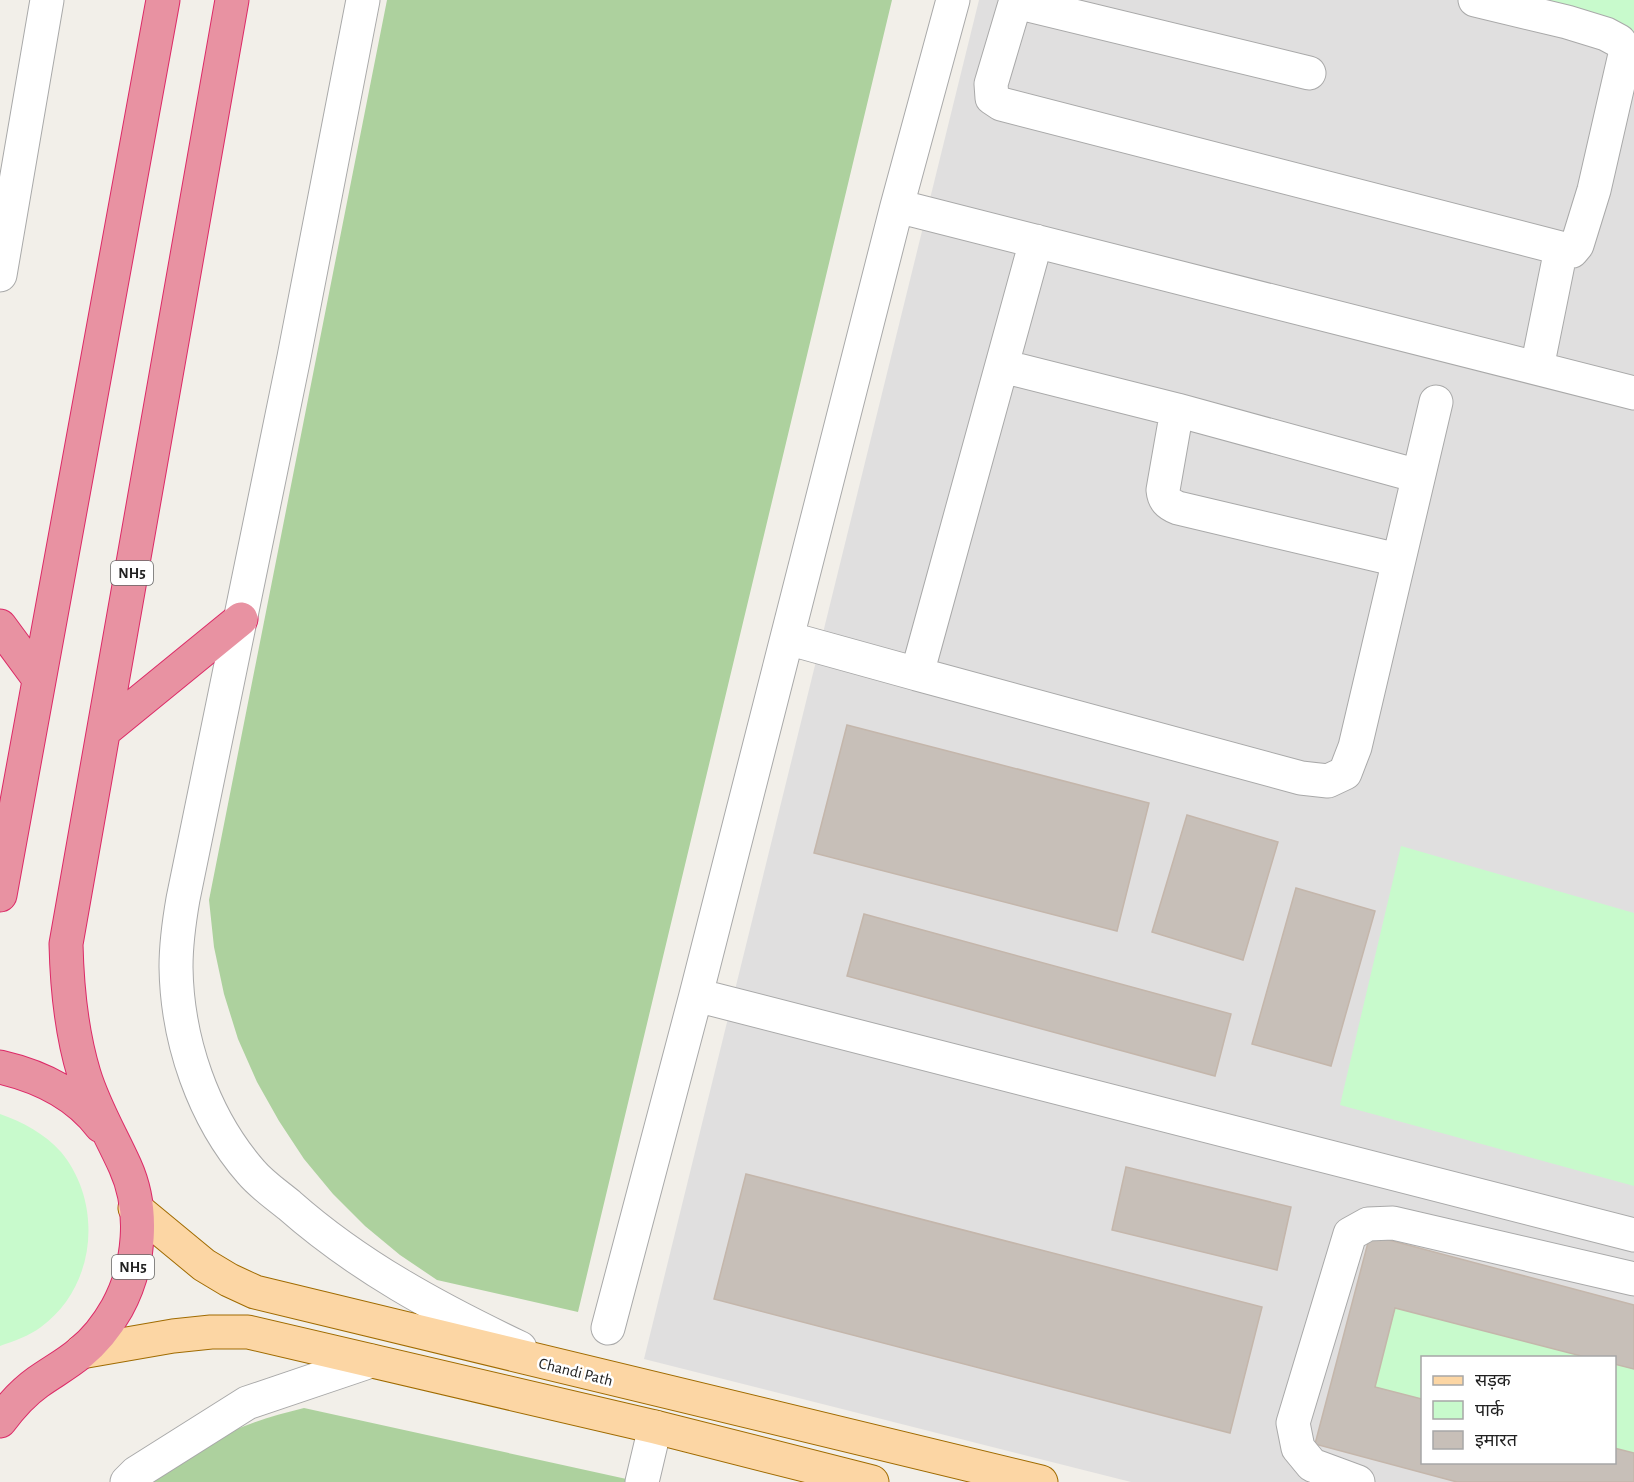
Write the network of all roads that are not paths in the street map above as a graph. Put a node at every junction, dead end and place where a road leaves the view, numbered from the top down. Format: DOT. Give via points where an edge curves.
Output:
graph roads {
  1 [pos="47,0"];
  2 [pos="163,0"];
  3 [pos="232,0"];
  4 [pos="363,0"];
  5 [pos="952,0"];
  6 [pos="1475,0"];
  7 [pos="1016,1"];
  8 [pos="1309,73"];
  9 [pos="897,206"];
  10 [pos="1036,242"];
  11 [pos="1561,249"];
  12 [pos="0,275"];
  13 [pos="1002,366"];
  14 [pos="1537,368"];
  15 [pos="1634,393"];
  16 [pos="1436,402"];
  17 [pos="1177,410"];
  18 [pos="1418,476"];
  19 [pos="1398,560"];
  20 [pos="241,619"];
  21 [pos="0,626"];
  22 [pos="787,638"];
  23 [pos="917,674"];
  24 [pos="39,679"];
  25 [pos="105,729"];
  26 [pos="0,895"];
  27 [pos="696,995"];
  28 [pos="0,1067"];
  29 [pos="112,1142"];
  30 [pos="1386,1171"];
  31 [pos="135,1208"];
  32 [pos="1368,1224"];
  33 [pos="1634,1235"];
  34 [pos="1634,1279"];
  35 [pos="608,1328"];
  36 [pos="70,1360"];
  37 [pos="370,1361"];
  38 [pos="584,1373"];
  39 [pos="0,1389"];
  40 [pos="0,1421"];
  41 [pos="655,1427"];
  42 [pos="127,1482"];
  43 [pos="642,1482"];
  44 [pos="873,1482"];
  45 [pos="1041,1482"];
  46 [pos="1358,1482"];
  1 -- 12 [label="street"];
  2 -- 24 [label="highway"];
  3 -- 25 [label="highway, NH5"];
  4 -- 20 [label="street"];
  5 -- 9 [label="street"];
  6 -- 11 [label="street" via="1606,34 1626,50 1594,190 1577,245 1572,251"];
  7 -- 8 [label="street"];
  7 -- 11 [label="street" via="991,84 992,98 1001,104"];
  9 -- 10 [label="street"];
  9 -- 22 [label="street"];
  10 -- 13 [label="street"];
  10 -- 14 [label="street"];
  11 -- 14 [label="street"];
  13 -- 17 [label="street"];
  13 -- 23 [label="street"];
  14 -- 15 [label="street"];
  16 -- 18 [label="street"];
  17 -- 18 [label="street"];
  17 -- 19 [label="street" via="1163,490 1169,504"];
  18 -- 19 [label="street"];
  19 -- 23 [label="street" via="1354,747 1345,773 1328,781 1301,778"];
  20 -- 25 [label="highway"];
  20 -- 38 [label="street" via="178,933 178,1000 184,1033 210,1108 252,1173 358,1259 467,1323"];
  21 -- 24 [label="highway"];
  22 -- 23 [label="street"];
  22 -- 27 [label="street"];
  24 -- 26 [label="highway"];
  25 -- 29 [label="highway, NH5" via="66,944 71,1019 85,1076"];
  27 -- 30 [label="street"];
  27 -- 35 [label="street"];
  28 -- 29 [label="highway, NH5" via="49,1083 74,1099"];
  29 -- 31 [label="highway, NH5" via="126,1168"];
  30 -- 32 [label="street"];
  30 -- 33 [label="street"];
  31 -- 36 [label="highway, NH5" via="136,1253 129,1282 101,1332"];
  31 -- 38 [label="main road, Chandi Path" via="204,1264 255,1292"];
  32 -- 34 [label="street" via="1393,1223"];
  32 -- 46 [label="street" via="1350,1234 1293,1423 1298,1448 1312,1465"];
  36 -- 37 [label="main road" via="173,1336 248,1332"];
  36 -- 39 [label="highway, NH5" via="32,1381"];
  36 -- 40 [label="highway, NH5" via="38,1382"];
  37 -- 41 [label="main road"];
  37 -- 42 [label="street" via="248,1403"];
  38 -- 45 [label="main road, Chandi Path"];
  41 -- 43 [label="street"];
  41 -- 44 [label="main road"];
}
